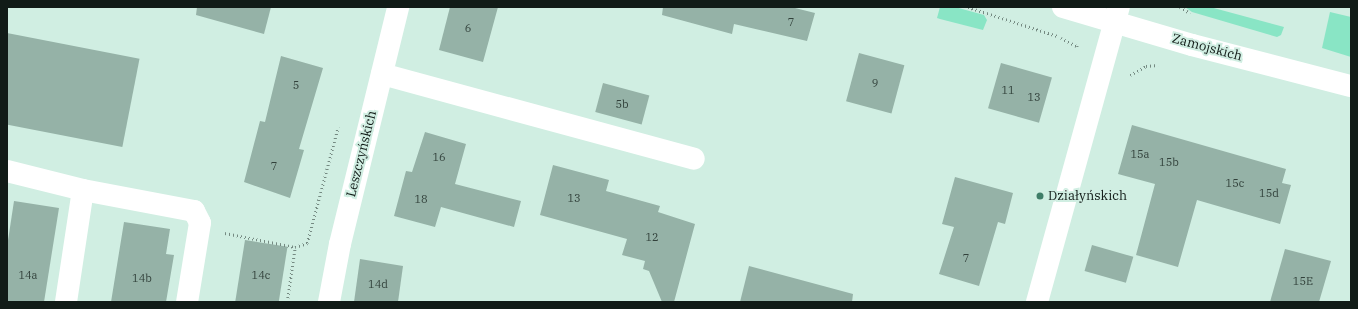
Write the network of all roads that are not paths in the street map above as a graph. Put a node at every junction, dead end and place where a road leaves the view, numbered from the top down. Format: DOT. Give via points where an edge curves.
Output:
graph roads {
  1 [pos="398,7"];
  2 [pos="1063,7"];
  3 [pos="1117,14"];
  4 [pos="382,74"];
  5 [pos="1351,86"];
  6 [pos="694,159"];
  7 [pos="7,171"];
  8 [pos="83,190"];
  9 [pos="66,302"];
  10 [pos="187,302"];
  11 [pos="330,302"];
  12 [pos="1037,302"];
  1 -- 4 [label="street, Leszczyńskich"];
  2 -- 3 [label="street, Zamojskich"];
  3 -- 5 [label="street, Zamojskich"];
  3 -- 12 [label="street"];
  4 -- 6 [label="street"];
  4 -- 11 [label="street, Leszczyńskich" via="340,244"];
  7 -- 8 [label="street"];
  8 -- 9 [label="street"];
  8 -- 10 [label="street" via="194,211 200,224"];
}
